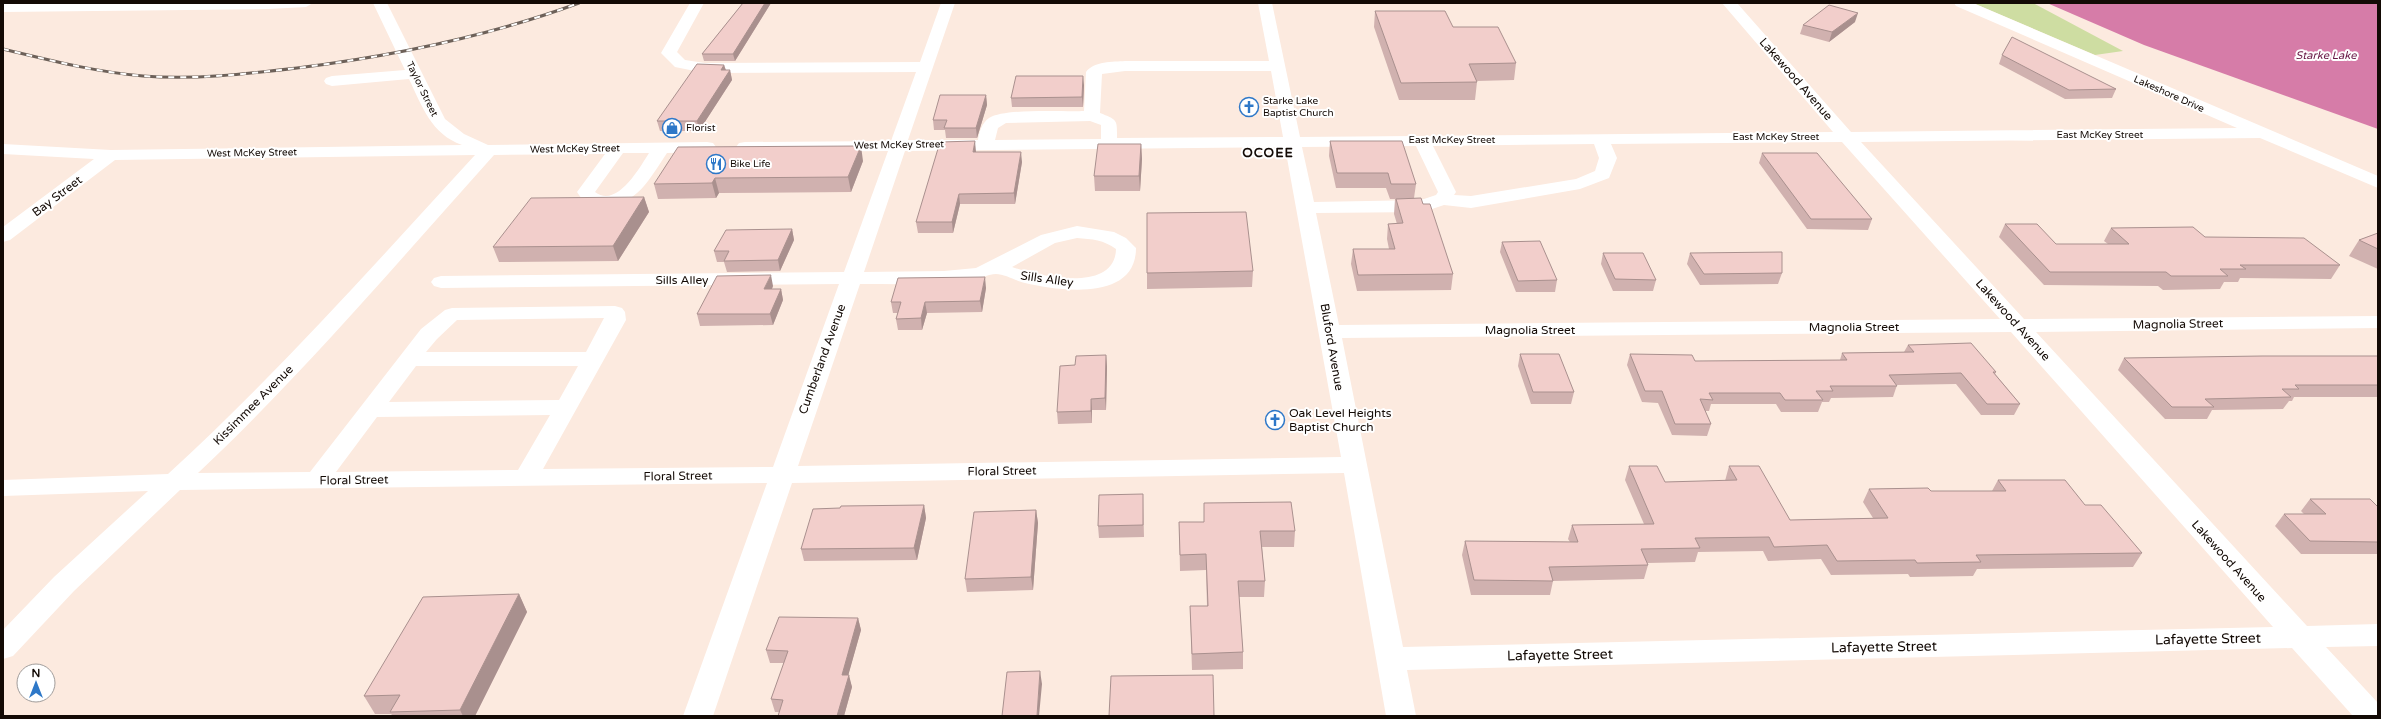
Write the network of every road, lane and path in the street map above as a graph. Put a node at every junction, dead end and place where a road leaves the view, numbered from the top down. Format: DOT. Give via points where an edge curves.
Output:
graph roads {
  1 [pos="306,3"];
  2 [pos="380,3"];
  3 [pos="697,3"];
  4 [pos="948,3"];
  5 [pos="1265,3"];
  6 [pos="1729,3"];
  7 [pos="1961,3"];
  8 [pos="3,8"];
  9 [pos="1278,66"];
  10 [pos="926,67"];
  11 [pos="415,74"];
  12 [pos="332,81"];
  13 [pos="1092,116"];
  14 [pos="2260,133"];
  15 [pos="1847,137"];
  16 [pos="1600,139"];
  17 [pos="1422,140"];
  18 [pos="1292,141"];
  19 [pos="1109,143"];
  20 [pos="986,144"];
  21 [pos="899,145"];
  22 [pos="618,148"];
  23 [pos="661,148"];
  24 [pos="3,149"];
  25 [pos="497,149"];
  26 [pos="111,155"];
  27 [pos="2378,183"];
  28 [pos="1442,199"];
  29 [pos="1305,208"];
  30 [pos="3,236"];
  31 [pos="994,267"];
  32 [pos="851,279"];
  33 [pos="441,282"];
  34 [pos="2378,322"];
  35 [pos="2018,326"];
  36 [pos="1330,332"];
  37 [pos="410,359"];
  38 [pos="593,359"];
  39 [pos="566,408"];
  40 [pos="371,410"];
  41 [pos="1354,465"];
  42 [pos="781,475"];
  43 [pos="526,478"];
  44 [pos="317,480"];
  45 [pos="173,482"];
  46 [pos="3,488"];
  47 [pos="2378,635"];
  48 [pos="2297,637"];
  49 [pos="3,648"];
  50 [pos="1390,659"];
  51 [pos="698,716"];
  52 [pos="1401,716"];
  53 [pos="2371,716"];
  1 -- 8 [label="street" via="257,6 133,4"];
  2 -- 11 [label="street, Taylor Street"];
  3 -- 10 [label="street" via="669,53 680,64 705,68"];
  4 -- 10 [label="street, Cumberland Avenue"];
  5 -- 9 [label="street, Bluford Avenue"];
  6 -- 15 [label="street, Lakewood Avenue"];
  7 -- 14 [label="street, Lakeshore Drive"];
  9 -- 13 [label="street" via="1104,68 1094,72"];
  9 -- 18 [label="street, Bluford Avenue"];
  10 -- 21 [label="street, Cumberland Avenue"];
  11 -- 12 [label="street"];
  11 -- 25 [label="street, Taylor Street" via="438,122 458,138"];
  13 -- 19 [label="street" via="1109,122"];
  13 -- 20 [label="street" via="1004,118 993,121 988,126"];
  14 -- 15 [label="street, East McKey Street"];
  14 -- 27 [label="street, Lakeshore Drive"];
  15 -- 16 [label="street, East McKey Street"];
  15 -- 35 [label="street, Lakewood Avenue"];
  16 -- 17 [label="street, East McKey Street"];
  16 -- 28 [label="street" via="1608,158 1603,174 1580,184 1471,202"];
  17 -- 18 [label="street, East McKey Street"];
  17 -- 28 [label="street" via="1447,192"];
  18 -- 19 [label="street, West McKey Street"];
  18 -- 29 [label="street, Bluford Avenue"];
  19 -- 20 [label="street, West McKey Street"];
  20 -- 21 [label="street, West McKey Street"];
  21 -- 23 [label="street, West McKey Street"];
  21 -- 32 [label="street, Cumberland Avenue"];
  22 -- 23 [label="street, West McKey Street"];
  22 -- 23 [label="street" via="586,192 594,200 624,197 633,190"];
  22 -- 25 [label="street, West McKey Street"];
  24 -- 26 [label="street, West McKey Street"];
  25 -- 26 [label="street, West McKey Street"];
  25 -- 45 [label="street, Kissimmee Avenue" via="229,431"];
  26 -- 30 [label="street, Bay Street"];
  28 -- 29 [label="street" via="1423,206"];
  29 -- 36 [label="street, Bluford Avenue"];
  31 -- 31 [label="street, Sills Alley" via="1026,253 1045,239 1062,232 1078,230 1100,234 1118,241 1126,248 1125,262 1117,273 1103,282 1072,284 1020,276"];
  31 -- 32 [label="street, Sills Alley" via="980,273 944,277"];
  32 -- 33 [label="street, Sills Alley"];
  32 -- 42 [label="street, Cumberland Avenue"];
  34 -- 35 [label="street, Magnolia Street"];
  35 -- 36 [label="street, Magnolia Street"];
  35 -- 48 [label="street, Lakewood Avenue"];
  36 -- 41 [label="street, Bluford Avenue"];
  37 -- 38 [label="street"];
  37 -- 38 [label="street" via="429,334 452,314 615,312 615,320"];
  37 -- 40 [label="street"];
  38 -- 39 [label="street"];
  39 -- 40 [label="street"];
  39 -- 43 [label="street"];
  40 -- 44 [label="street"];
  41 -- 42 [label="street, Floral Street"];
  41 -- 50 [label="street, Bluford Avenue"];
  42 -- 43 [label="street, Floral Street"];
  42 -- 51 [label="street, Cumberland Avenue"];
  43 -- 44 [label="street, Floral Street"];
  44 -- 45 [label="street, Floral Street"];
  45 -- 46 [label="street, Floral Street"];
  45 -- 49 [label="street, Kissimmee Avenue" via="64,584"];
  47 -- 48 [label="street, Lafayette Street"];
  48 -- 50 [label="street, Lafayette Street"];
  48 -- 53 [label="street, Lakewood Avenue"];
  50 -- 52 [label="street, Bluford Avenue"];
}
